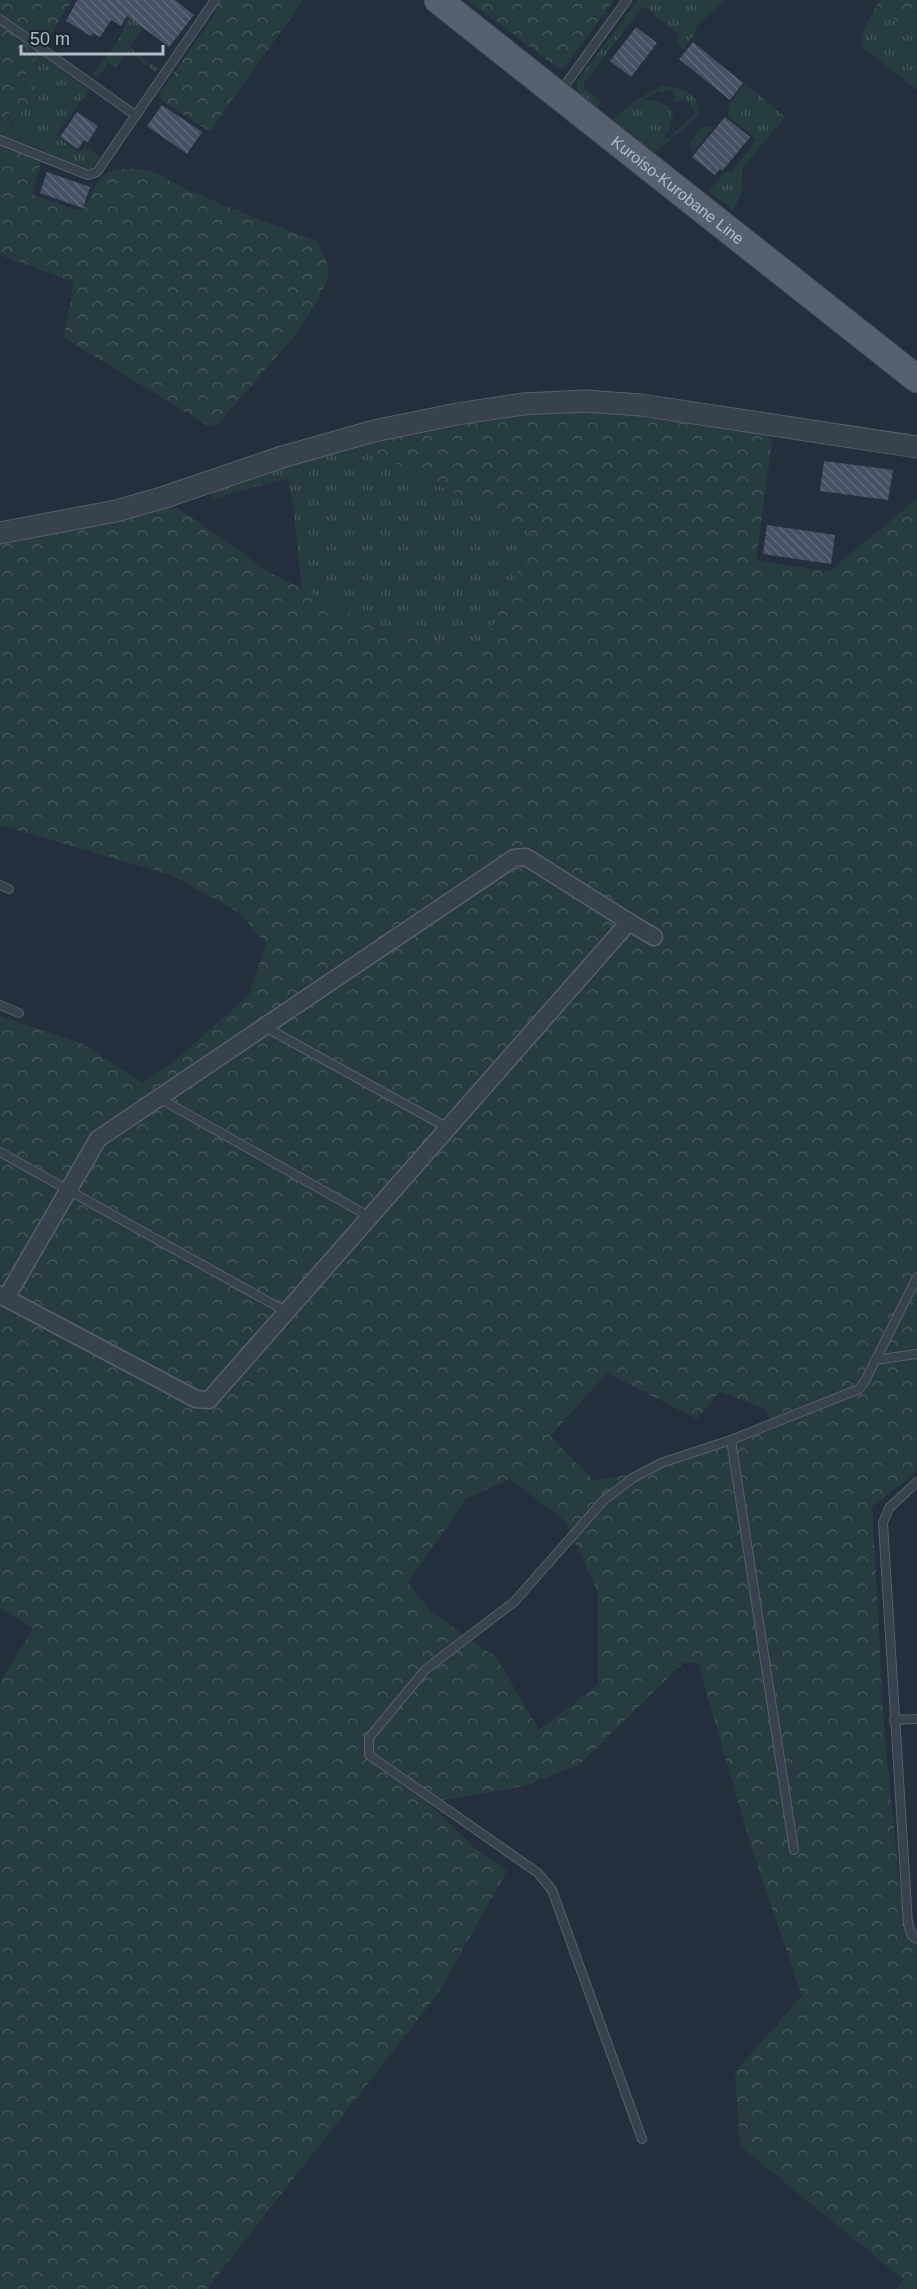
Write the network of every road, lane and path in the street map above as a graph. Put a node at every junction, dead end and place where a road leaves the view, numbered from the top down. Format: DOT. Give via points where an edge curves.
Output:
graph roads {
  1 [pos="438,0"];
  2 [pos="627,0"];
  3 [pos="210,2"];
  4 [pos="0,19"];
  5 [pos="558,95"];
  6 [pos="135,115"];
  7 [pos="0,140"];
  8 [pos="917,379"];
  9 [pos="917,447"];
  10 [pos="0,533"];
  11 [pos="0,885"];
  12 [pos="9,889"];
  13 [pos="629,922"];
  14 [pos="654,937"];
  15 [pos="0,1005"];
  16 [pos="19,1013"];
  17 [pos="264,1027"];
  18 [pos="159,1097"];
  19 [pos="448,1128"];
  20 [pos="0,1152"];
  21 [pos="67,1190"];
  22 [pos="370,1218"];
  23 [pos="917,1277"];
  24 [pos="3,1296"];
  25 [pos="287,1312"];
  26 [pos="917,1354"];
  27 [pos="876,1360"];
  28 [pos="731,1440"];
  29 [pos="917,1482"];
  30 [pos="917,1719"];
  31 [pos="894,1720"];
  32 [pos="794,1850"];
  33 [pos="917,1939"];
  34 [pos="642,2139"];
  1 -- 5 [label="main road, Kuroiso-Kurobane Line"];
  2 -- 5 [label="lane"];
  3 -- 6 [label="lane"];
  4 -- 6 [label="lane"];
  5 -- 8 [label="main road, Kuroiso-Kurobane Line"];
  6 -- 7 [label="lane" via="97,172 88,175"];
  9 -- 10 [label="street" via="641,405 585,401 523,404 374,431 165,498"];
  11 -- 12 [label="lane"];
  13 -- 14 [label="street"];
  13 -- 17 [label="street" via="526,857 514,858"];
  13 -- 19 [label="street"];
  15 -- 16 [label="lane"];
  17 -- 18 [label="street"];
  17 -- 19 [label="lane"];
  18 -- 21 [label="street" via="98,1139"];
  18 -- 22 [label="lane"];
  19 -- 22 [label="street"];
  20 -- 21 [label="lane"];
  21 -- 24 [label="street"];
  21 -- 25 [label="lane"];
  22 -- 25 [label="street"];
  23 -- 27 [label="lane"];
  24 -- 25 [label="street" via="196,1399 209,1400"];
  26 -- 27 [label="lane"];
  27 -- 28 [label="lane" via="859,1389"];
  28 -- 32 [label="lane"];
  28 -- 34 [label="lane" via="662,1463 604,1500 514,1602 426,1669 369,1738 369,1755 538,1873 552,1890"];
  29 -- 31 [label="lane" via="889,1508 883,1523"];
  30 -- 31 [label="lane"];
  31 -- 33 [label="lane" via="908,1924"];
}
